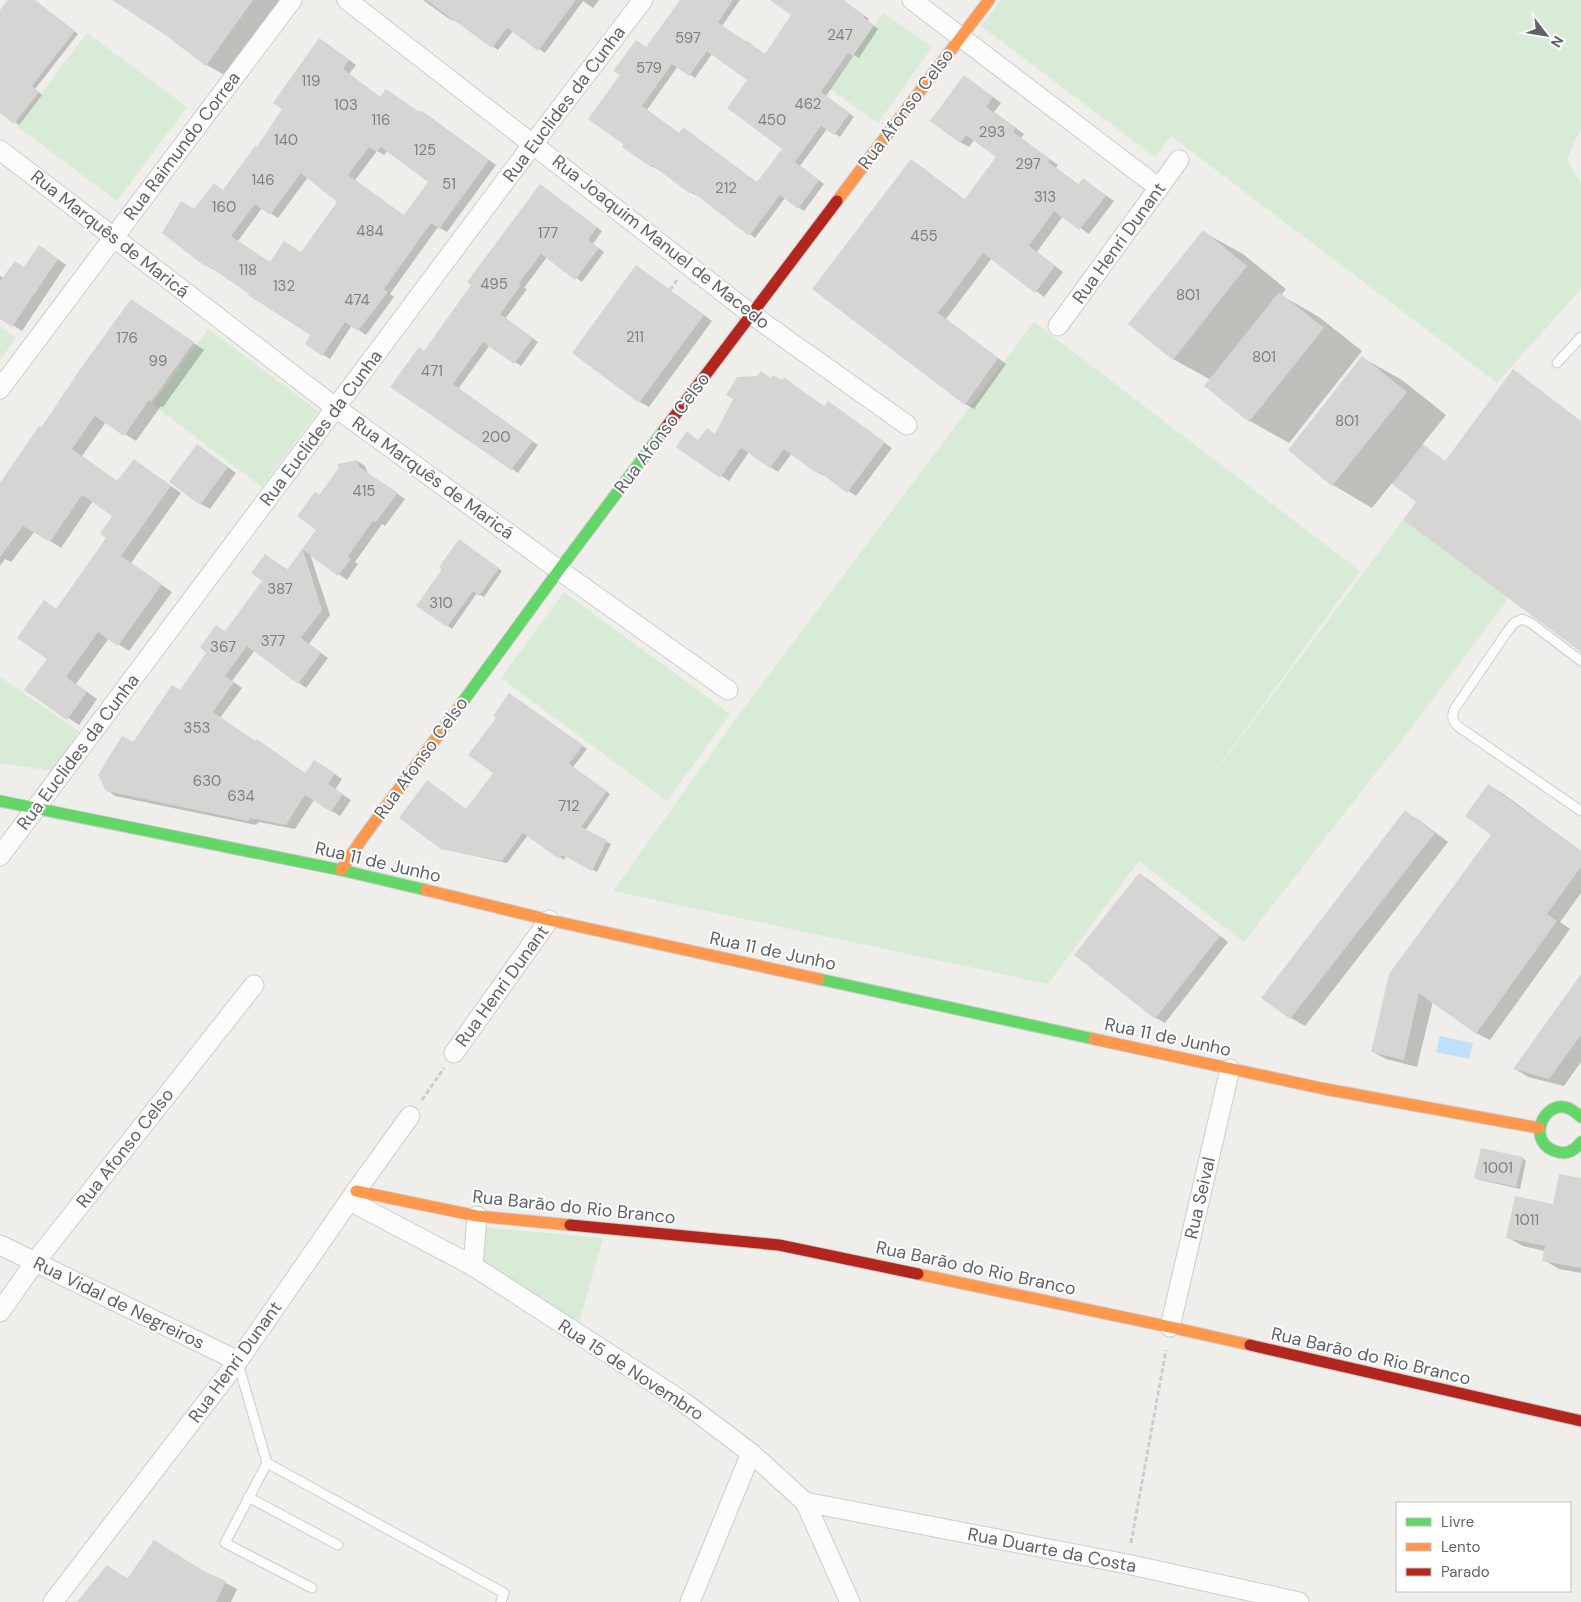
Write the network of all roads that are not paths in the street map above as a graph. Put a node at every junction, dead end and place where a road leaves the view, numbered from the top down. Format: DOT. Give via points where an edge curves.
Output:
graph roads {
  1 [pos="292,0"];
  2 [pos="347,0"];
  3 [pos="643,0"];
  4 [pos="912,0"];
  5 [pos="989,0"];
  6 [pos="960,38"];
  7 [pos="533,144"];
  8 [pos="0,150"];
  9 [pos="1179,160"];
  10 [pos="1159,188"];
  11 [pos="113,237"];
  12 [pos="751,314"];
  13 [pos="1058,326"];
  14 [pos="1581,337"];
  15 [pos="1558,363"];
  16 [pos="0,389"];
  17 [pos="336,408"];
  18 [pos="907,426"];
  19 [pos="559,570"];
  20 [pos="1581,661"];
  21 [pos="728,690"];
  22 [pos="0,801"];
  23 [pos="35,808"];
  24 [pos="1581,811"];
  25 [pos="0,856"];
  26 [pos="341,870"];
  27 [pos="549,920"];
  28 [pos="254,986"];
  29 [pos="454,1053"];
  30 [pos="1230,1069"];
  31 [pos="410,1116"];
  32 [pos="1581,1117"];
  33 [pos="1539,1128"];
  34 [pos="1581,1142"];
  35 [pos="353,1196"];
  36 [pos="477,1216"];
  37 [pos="0,1245"];
  38 [pos="35,1262"];
  39 [pos="473,1266"];
  40 [pos="0,1312"];
  41 [pos="1170,1327"];
  42 [pos="238,1361"];
  43 [pos="1581,1421"];
  44 [pos="751,1453"];
  45 [pos="267,1464"];
  46 [pos="248,1497"];
  47 [pos="805,1502"];
  48 [pos="338,1544"];
  49 [pos="312,1588"];
  50 [pos="54,1602"];
  51 [pos="501,1602"];
  52 [pos="690,1602"];
  53 [pos="850,1602"];
  54 [pos="1299,1602"];
  1 -- 11 [label="street, Rua Raimundo Correa"];
  2 -- 7 [label="street, Rua Joaquim Manuel de Macedo"];
  3 -- 7 [label="street, Rua Euclides da Cunha"];
  4 -- 6 [label="street"];
  5 -- 6 [label="street, Rua Afonso Celso"];
  6 -- 10 [label="street"];
  6 -- 12 [label="street, Rua Afonso Celso"];
  7 -- 12 [label="street, Rua Joaquim Manuel de Macedo"];
  7 -- 17 [label="street, Rua Euclides da Cunha"];
  8 -- 11 [label="street, Rua Marquês de Maricá"];
  9 -- 10 [label="street, Rua Henri Dunant"];
  10 -- 13 [label="street, Rua Henri Dunant"];
  11 -- 16 [label="street, Rua Raimundo Correa"];
  11 -- 17 [label="street, Rua Marquês de Maricá"];
  12 -- 18 [label="street, Rua Joaquim Manuel de Macedo"];
  12 -- 19 [label="street, Rua Afonso Celso"];
  14 -- 15 [label="lane"];
  17 -- 19 [label="street, Rua Marquês de Maricá"];
  17 -- 23 [label="street, Rua Euclides da Cunha"];
  19 -- 21 [label="street, Rua Marquês de Maricá"];
  19 -- 26 [label="street, Rua Afonso Celso"];
  20 -- 24 [label="lane" via="1531,623 1522,620 1514,623 1452,714 1459,727"];
  22 -- 23 [label="street, Rua 11 de Junho"];
  23 -- 25 [label="street, Rua Euclides da Cunha"];
  23 -- 26 [label="street, Rua 11 de Junho"];
  26 -- 27 [label="street, Rua 11 de Junho"];
  27 -- 29 [label="street, Rua Henri Dunant"];
  27 -- 30 [label="street, Rua 11 de Junho"];
  28 -- 38 [label="street, Rua Afonso Celso"];
  30 -- 33 [label="street, Rua 11 de Junho"];
  30 -- 41 [label="street, Rua Seival"];
  31 -- 35 [label="street, Rua Henri Dunant"];
  32 -- 33 [label="street" via="1572,1105 1553,1109 1546,1113"];
  33 -- 34 [label="street" via="1542,1141 1552,1151 1567,1153"];
  35 -- 36 [label="street, Rua Barão do Rio Branco"];
  35 -- 39 [label="street, Rua 15 de Novembro"];
  35 -- 42 [label="street, Rua Henri Dunant"];
  36 -- 39 [label="street"];
  36 -- 41 [label="street, Rua Barão do Rio Branco" via="779,1244"];
  37 -- 38 [label="street, Rua Vidal de Negreiros"];
  38 -- 40 [label="street, Rua Afonso Celso"];
  38 -- 42 [label="street, Rua Vidal de Negreiros"];
  39 -- 44 [label="street, Rua 15 de Novembro" via="682,1401"];
  41 -- 43 [label="street, Rua Barão do Rio Branco"];
  42 -- 45 [label="lane"];
  42 -- 50 [label="street, Rua Henri Dunant"];
  44 -- 47 [label="street, Rua 15 de Novembro"];
  44 -- 52 [label="street"];
  45 -- 46 [label="lane"];
  45 -- 51 [label="lane" via="504,1593"];
  46 -- 48 [label="lane"];
  46 -- 49 [label="lane" via="225,1543"];
  47 -- 53 [label="street, Rua 15 de Novembro"];
  47 -- 54 [label="street, Rua Duarte da Costa" via="1127,1564"];
}
